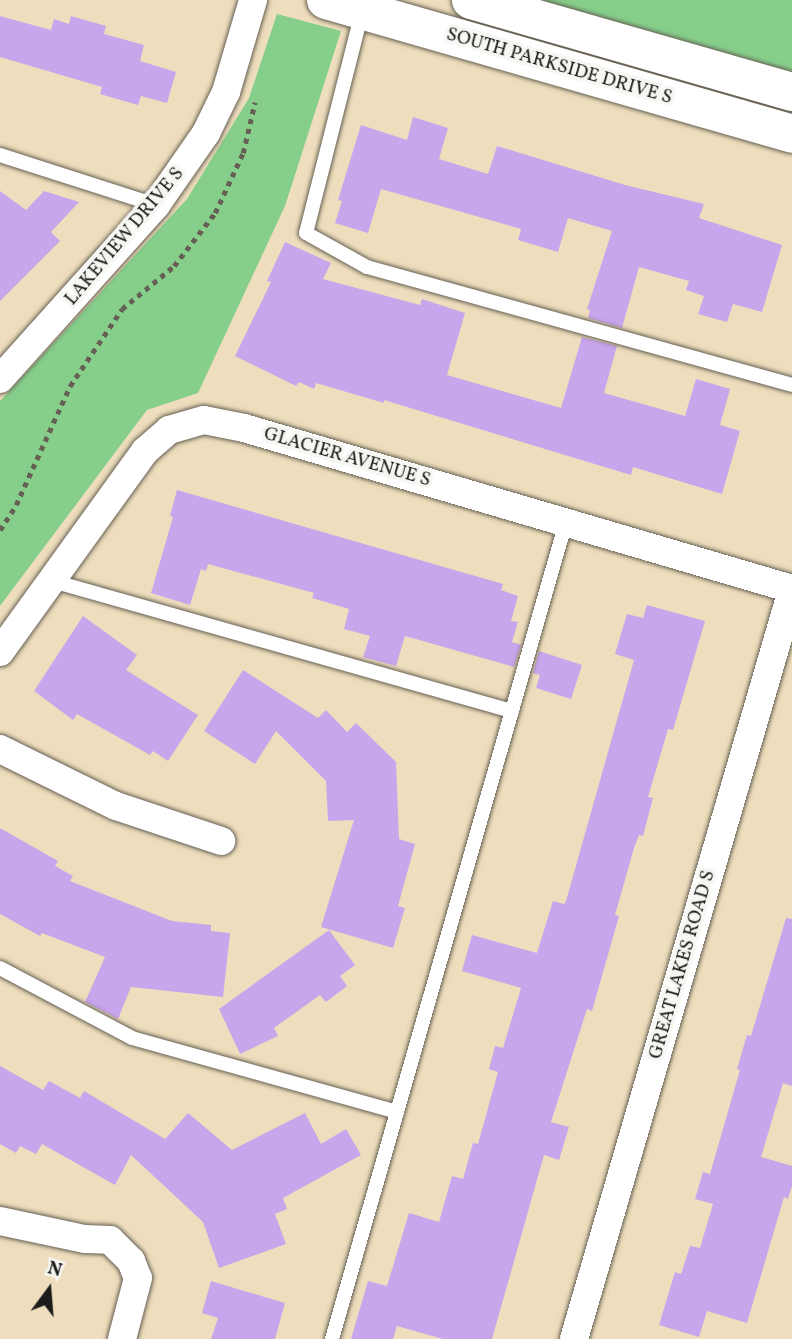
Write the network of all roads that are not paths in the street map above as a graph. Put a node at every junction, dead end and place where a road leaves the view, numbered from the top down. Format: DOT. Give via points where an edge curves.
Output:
graph roads {
  1 [pos="253,0"];
  2 [pos="326,0"];
  3 [pos="471,0"];
  4 [pos="363,10"];
  5 [pos="792,92"];
  6 [pos="792,134"];
  7 [pos="0,155"];
  8 [pos="156,205"];
  9 [pos="0,379"];
  10 [pos="792,385"];
  11 [pos="566,522"];
  12 [pos="52,580"];
  13 [pos="792,589"];
  14 [pos="0,652"];
  15 [pos="512,711"];
  16 [pos="0,749"];
  17 [pos="221,841"];
  18 [pos="0,968"];
  19 [pos="397,1112"];
  20 [pos="0,1221"];
  21 [pos="122,1339"];
  22 [pos="331,1339"];
  23 [pos="574,1339"];
  1 -- 8 [label="street, LAKEVIEW DRIVE S" via="226,92 206,133"];
  2 -- 4 [label="main road, SOUTH PARKSIDE DRIVE S"];
  3 -- 5 [label="main road, SOUTH PARKSIDE DRIVE S"];
  4 -- 6 [label="main road, SOUTH PARKSIDE DRIVE S"];
  4 -- 10 [label="lane" via="306,233 367,267"];
  7 -- 8 [label="lane"];
  8 -- 9 [label="street, LAKEVIEW DRIVE S"];
  11 -- 12 [label="street, GLACIER AVENUE S" via="244,428 204,421 169,430 145,451"];
  11 -- 13 [label="street, GLACIER AVENUE S"];
  11 -- 15 [label="lane"];
  12 -- 14 [label="street, GLACIER AVENUE S"];
  12 -- 15 [label="lane"];
  13 -- 23 [label="street, GREAT LAKES ROAD S"];
  15 -- 19 [label="lane"];
  16 -- 17 [label="street" via="116,806"];
  18 -- 19 [label="lane" via="132,1038"];
  19 -- 22 [label="lane"];
  20 -- 21 [label="street" via="110,1240 131,1261 138,1278"];
}
